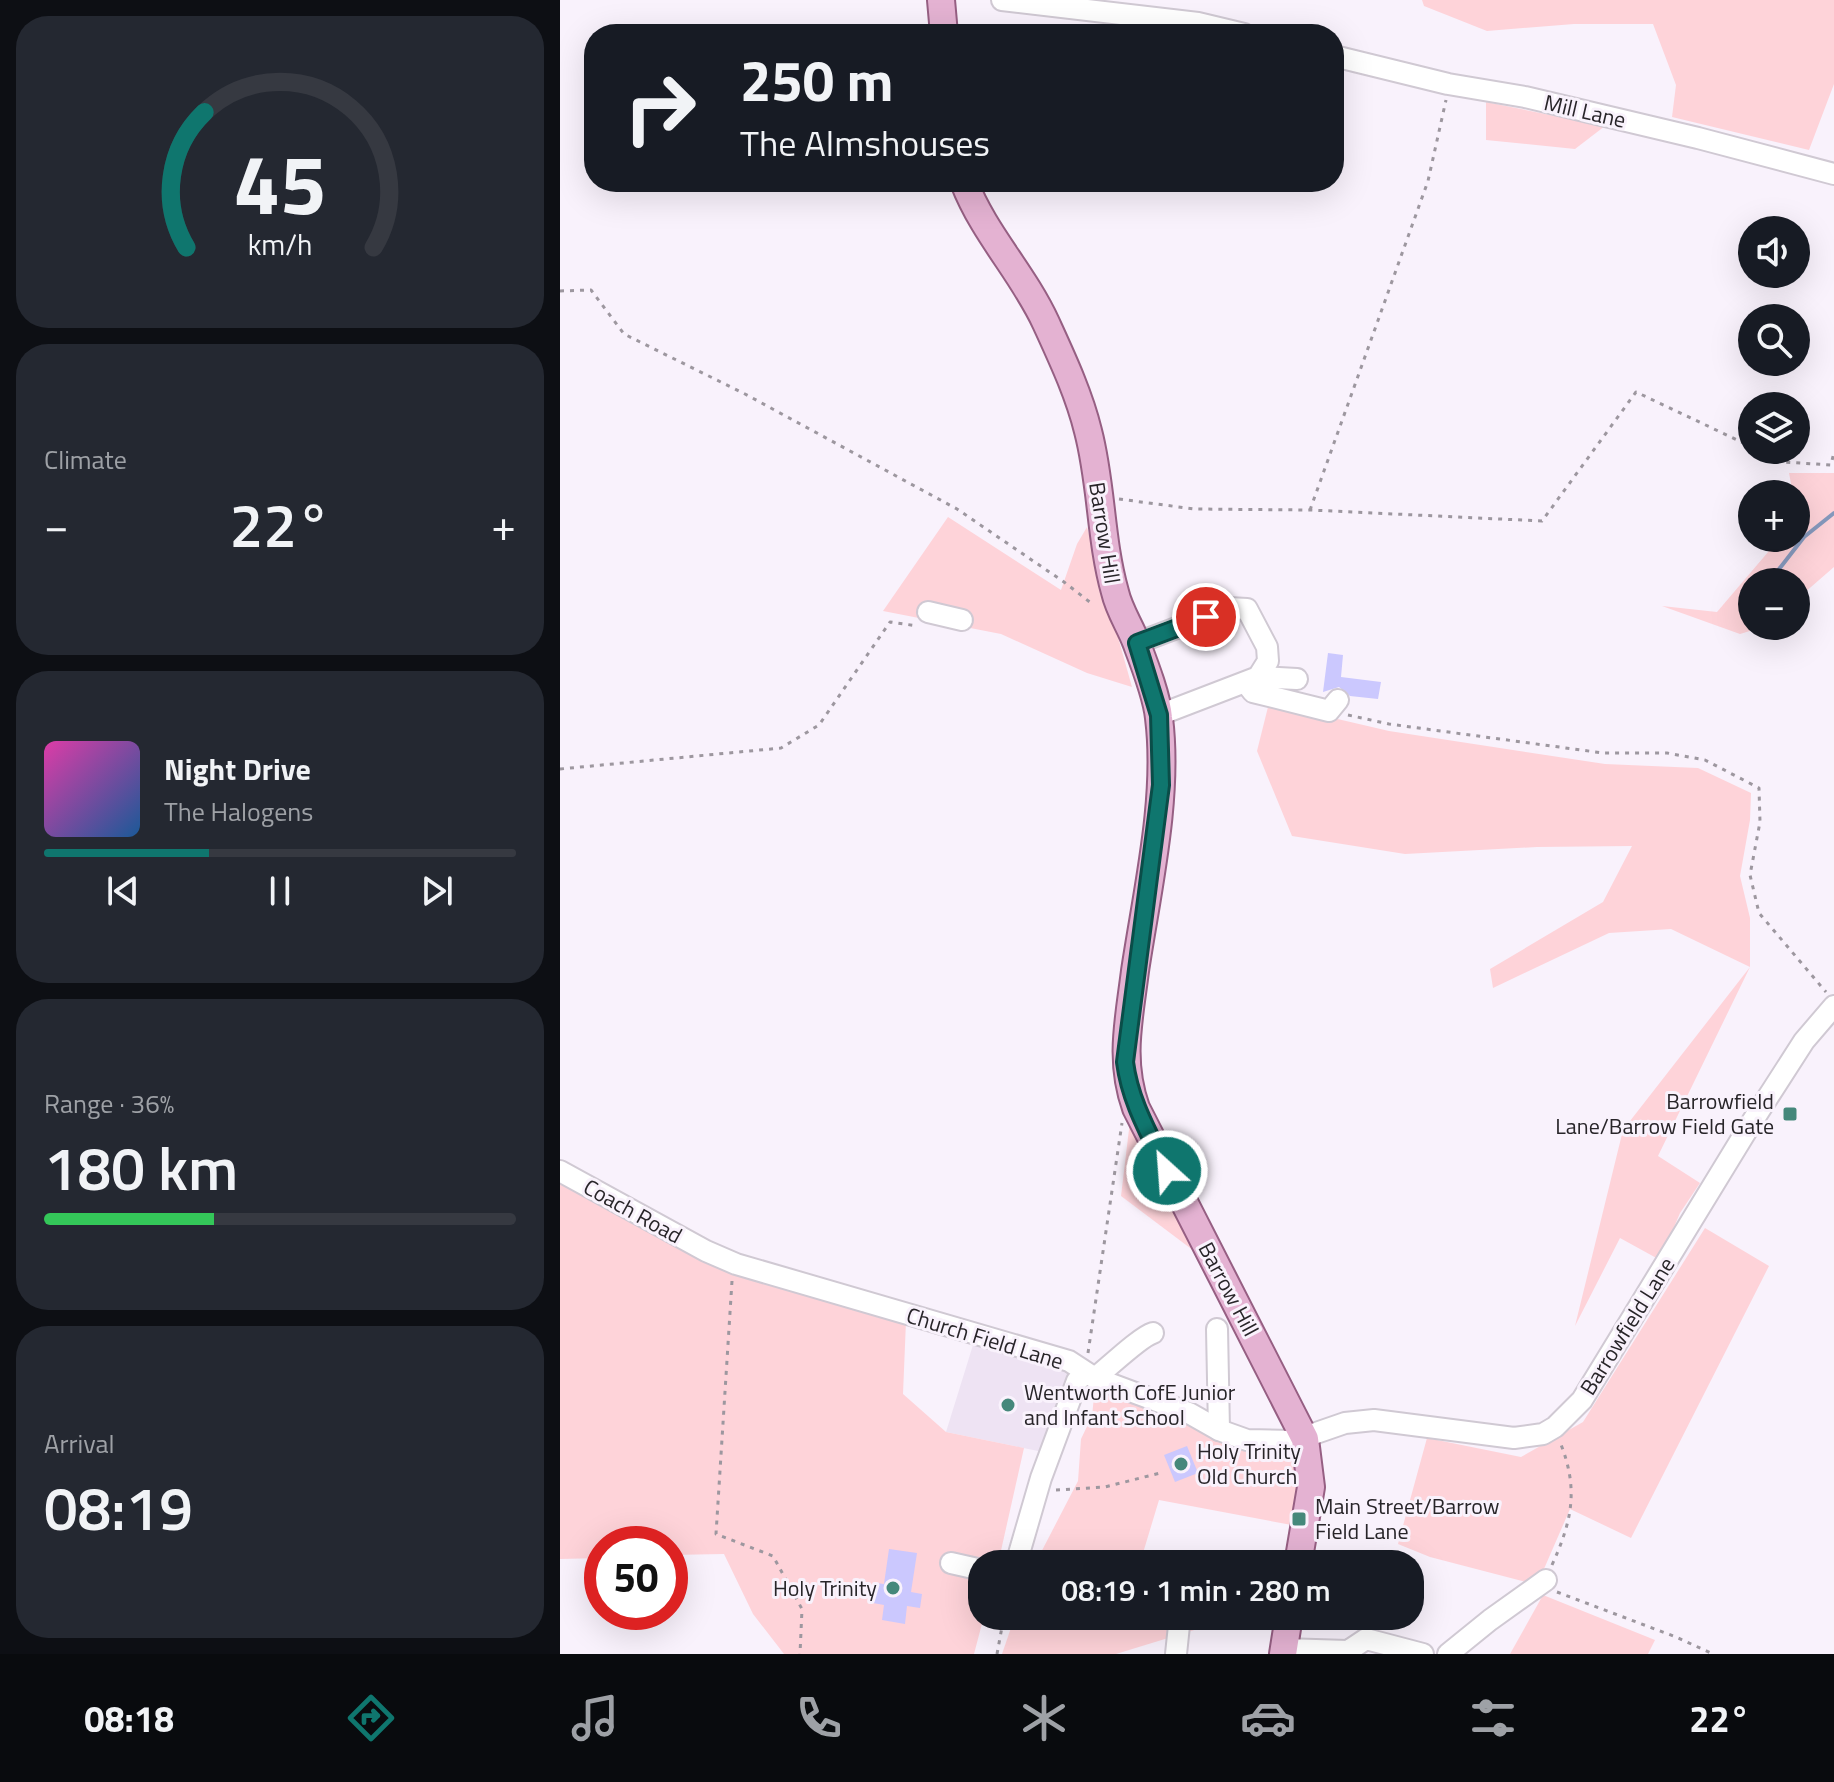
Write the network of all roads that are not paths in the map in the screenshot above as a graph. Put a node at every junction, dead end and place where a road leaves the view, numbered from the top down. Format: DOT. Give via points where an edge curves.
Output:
graph roads {
  1 [pos="941,0"];
  2 [pos="1002,0"];
  3 [pos="943,24"];
  4 [pos="1202,24"];
  5 [pos="1344,58"];
  6 [pos="1834,174"];
  7 [pos="968,192"];
  8 [pos="923,619"];
  9 [pos="962,620"];
  10 [pos="1137,643"];
  11 [pos="1297,679"];
  12 [pos="1252,680"];
  13 [pos="1334,705"];
  14 [pos="1159,715"];
  15 [pos="1834,1004"];
  16 [pos="560,1171"];
  17 [pos="706,1251"];
  18 [pos="1217,1329"];
  19 [pos="1153,1333"];
  20 [pos="1090,1376"];
  21 [pos="1219,1430"];
  22 [pos="1305,1439"];
  23 [pos="1020,1550"];
  24 [pos="1300,1550"];
  25 [pos="951,1563"];
  26 [pos="968,1567"];
  27 [pos="1546,1580"];
  28 [pos="1179,1630"];
  29 [pos="1287,1630"];
  30 [pos="1283,1651"];
  31 [pos="1176,1654"];
  32 [pos="1423,1654"];
  33 [pos="1448,1654"];
  1 -- 3 [label="main road"];
  2 -- 4 [label="street"];
  5 -- 6 [label="street, Mill Lane" via="1525,97"];
  7 -- 10 [label="main road, Barrow Hill" via="1045,320 1085,421 1115,596"];
  8 -- 9 [label="street"];
  10 -- 12 [label="street" via="1229,608 1247,609 1267,647 1268,661"];
  10 -- 14 [label="main road, Barrow Hill"];
  11 -- 12 [label="street"];
  12 -- 13 [label="street" via="1253,692"];
  12 -- 14 [label="street"];
  14 -- 22 [label="main road, Barrow Hill" via="1161,785 1132,996 1127,1084"];
  15 -- 22 [label="street, Barrowfield Lane" via="1750,1125 1582,1400 1555,1427 1514,1438 1374,1420 1345,1423"];
  16 -- 17 [label="street, Coach Road"];
  17 -- 20 [label="street, Church Field Lane" via="1069,1361"];
  18 -- 21 [label="street"];
  19 -- 20 [label="street"];
  20 -- 21 [label="street, Church Field Lane" via="1189,1413"];
  20 -- 23 [label="street" via="1077,1381"];
  21 -- 22 [label="street, Church Field Lane" via="1247,1440"];
  22 -- 24 [label="main road, Barrow Hill" via="1311,1487"];
  25 -- 26 [label="street"];
  27 -- 33 [label="street"];
  28 -- 31 [label="street"];
  29 -- 30 [label="main road"];
  30 -- 32 [label="street" via="1348,1651 1366,1639"];
}
